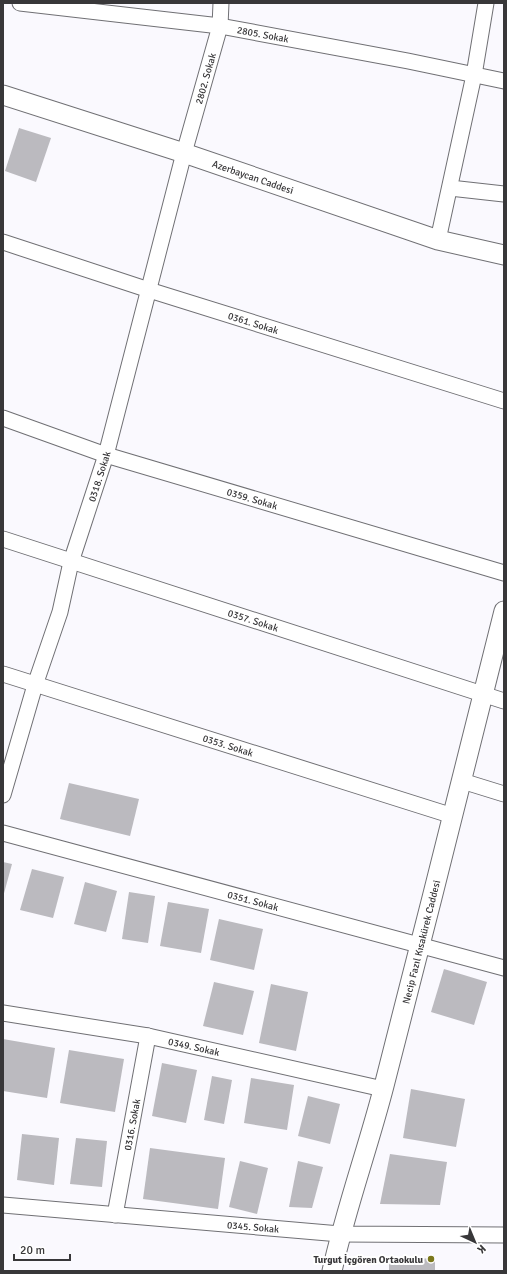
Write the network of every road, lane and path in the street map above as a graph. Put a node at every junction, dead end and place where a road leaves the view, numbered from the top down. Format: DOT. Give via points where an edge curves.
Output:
graph roads {
  1 [pos="20,3"];
  2 [pos="221,3"];
  3 [pos="486,3"];
  4 [pos="220,26"];
  5 [pos="474,75"];
  6 [pos="504,81"];
  7 [pos="3,95"];
  8 [pos="184,153"];
  9 [pos="450,188"];
  10 [pos="504,194"];
  11 [pos="438,240"];
  12 [pos="3,242"];
  13 [pos="504,255"];
  14 [pos="149,290"];
  15 [pos="504,401"];
  16 [pos="3,418"];
  17 [pos="106,455"];
  18 [pos="3,540"];
  19 [pos="71,562"];
  20 [pos="504,574"];
  21 [pos="504,611"];
  22 [pos="3,674"];
  23 [pos="35,685"];
  24 [pos="483,694"];
  25 [pos="504,701"];
  26 [pos="462,781"];
  27 [pos="504,794"];
  28 [pos="3,795"];
  29 [pos="453,816"];
  30 [pos="3,833"];
  31 [pos="420,945"];
  32 [pos="504,968"];
  33 [pos="3,1013"];
  34 [pos="148,1036"];
  35 [pos="383,1089"];
  36 [pos="3,1205"];
  37 [pos="115,1214"];
  38 [pos="340,1234"];
  39 [pos="504,1235"];
  40 [pos="332,1271"];
  1 -- 4 [label="street, 2805. Sokak"];
  2 -- 4 [label="street, 2802. Sokak"];
  3 -- 5 [label="street"];
  4 -- 5 [label="street, 2805. Sokak"];
  4 -- 8 [label="street, 2802. Sokak"];
  5 -- 6 [label="street, 2805. Sokak"];
  5 -- 9 [label="street"];
  7 -- 8 [label="street, Azerbaycan Caddesi"];
  8 -- 11 [label="street, Azerbaycan Caddesi"];
  8 -- 14 [label="street, 0318. Sokak"];
  9 -- 10 [label="street"];
  9 -- 11 [label="street"];
  11 -- 13 [label="street, Azerbaycan Caddesi"];
  12 -- 14 [label="street, 0361. Sokak"];
  14 -- 15 [label="street, 0361. Sokak"];
  14 -- 17 [label="street, 0318. Sokak"];
  16 -- 17 [label="street, 0359. Sokak"];
  17 -- 19 [label="street, 0318. Sokak"];
  17 -- 20 [label="street, 0359. Sokak"];
  18 -- 19 [label="street, 0357. Sokak"];
  19 -- 23 [label="street, 0318. Sokak" via="60,612"];
  19 -- 24 [label="street, 0357. Sokak"];
  21 -- 24 [label="street, Necip Fazıl Kısakürek Caddesi"];
  22 -- 23 [label="street, 0353. Sokak"];
  23 -- 28 [label="street, 0318. Sokak"];
  23 -- 29 [label="street, 0353. Sokak"];
  24 -- 25 [label="street, 0357. Sokak"];
  24 -- 26 [label="street, Necip Fazıl Kısakürek Caddesi"];
  26 -- 27 [label="street"];
  26 -- 29 [label="street, Necip Fazıl Kısakürek Caddesi"];
  29 -- 31 [label="street, Necip Fazıl Kısakürek Caddesi"];
  30 -- 31 [label="street, 0351. Sokak"];
  31 -- 32 [label="street, 0351. Sokak"];
  31 -- 35 [label="street, Necip Fazıl Kısakürek Caddesi"];
  33 -- 34 [label="street, 0349. Sokak"];
  34 -- 35 [label="street, 0349. Sokak"];
  34 -- 37 [label="street, 0316. Sokak"];
  35 -- 38 [label="street, Necip Fazıl Kısakürek Caddesi"];
  36 -- 37 [label="street, 0345. Sokak"];
  37 -- 38 [label="street, 0345. Sokak"];
  38 -- 39 [label="street, 0345. Sokak"];
  38 -- 40 [label="street, Necip Fazıl Kısakürek Caddesi"];
}
